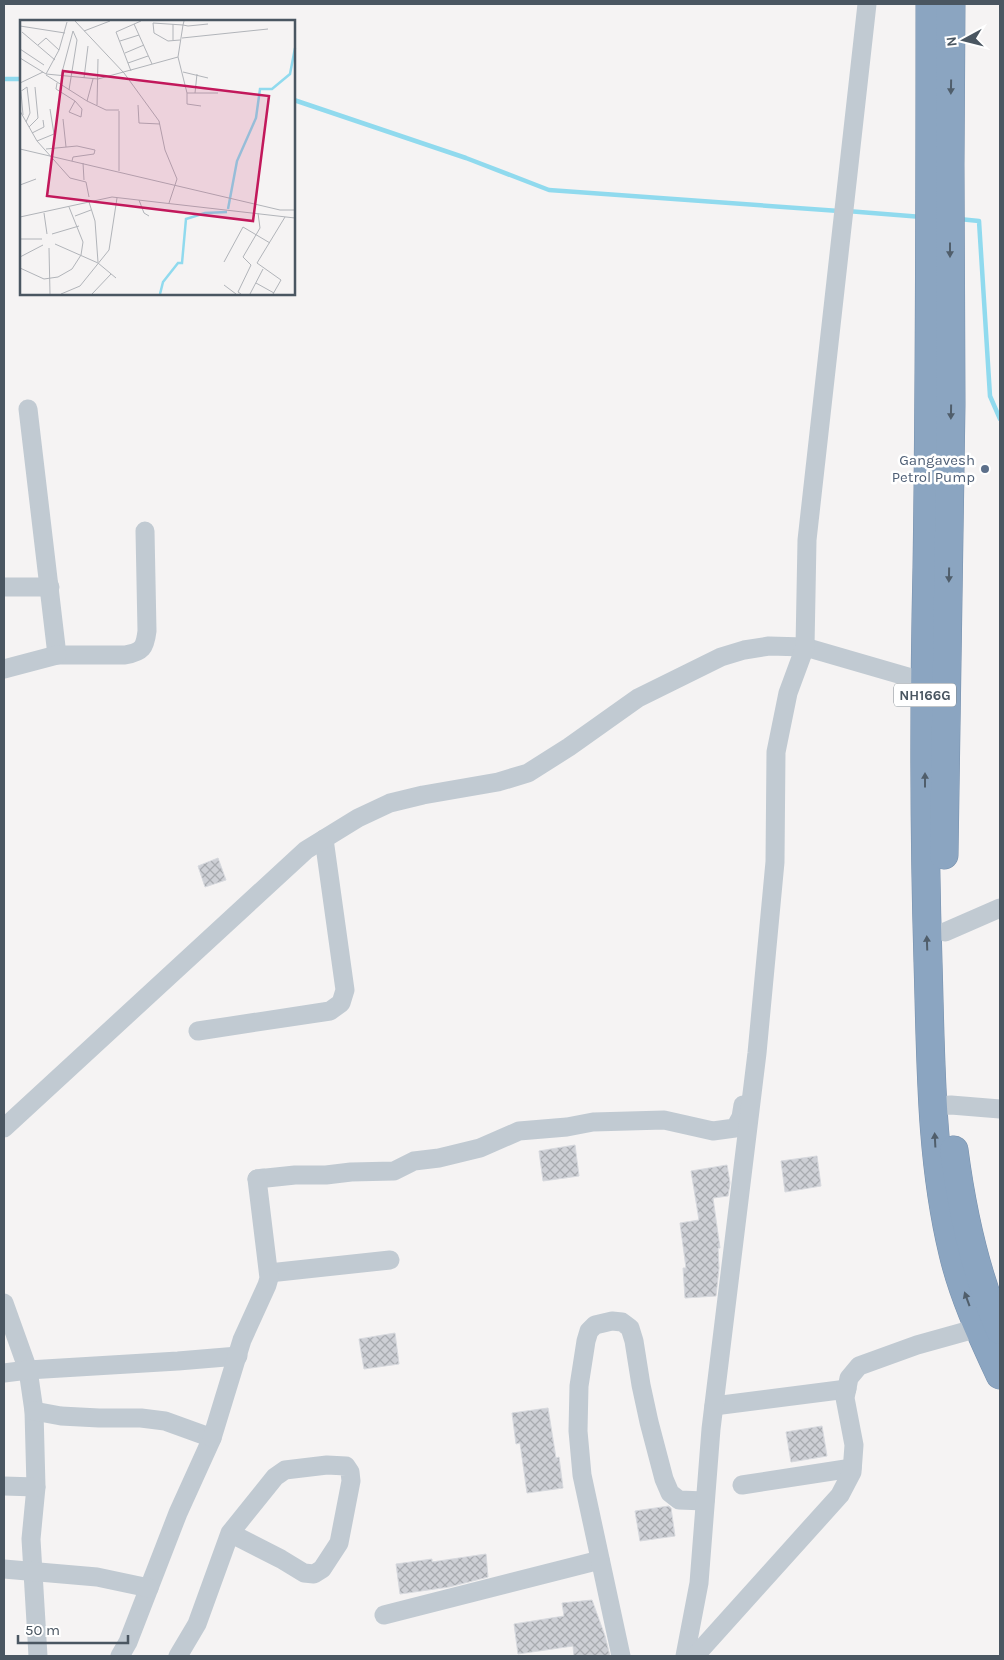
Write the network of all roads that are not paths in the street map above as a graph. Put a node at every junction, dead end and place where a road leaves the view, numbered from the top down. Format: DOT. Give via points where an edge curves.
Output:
graph roads {
  1 [pos="867,4"];
  2 [pos="930,4"];
  3 [pos="951,4"];
  4 [pos="28,409"];
  5 [pos="145,531"];
  6 [pos="4,587"];
  7 [pos="50,587"];
  8 [pos="805,647"];
  9 [pos="57,655"];
  10 [pos="4,669"];
  11 [pos="936,685"];
  12 [pos="324,839"];
  13 [pos="1000,908"];
  14 [pos="945,932"];
  15 [pos="198,1031"];
  16 [pos="758,1054"];
  17 [pos="942,1106"];
  18 [pos="1000,1110"];
  19 [pos="4,1128"];
  20 [pos="390,1260"];
  21 [pos="269,1273"];
  22 [pos="4,1303"];
  23 [pos="989,1329"];
  24 [pos="238,1356"];
  25 [pos="28,1370"];
  26 [pos="4,1373"];
  27 [pos="1000,1376"];
  28 [pos="847,1389"];
  29 [pos="714,1406"];
  30 [pos="34,1411"];
  31 [pos="212,1438"];
  32 [pos="852,1468"];
  33 [pos="742,1485"];
  34 [pos="4,1486"];
  35 [pos="36,1487"];
  36 [pos="706,1501"];
  37 [pos="230,1534"];
  38 [pos="600,1560"];
  39 [pos="4,1569"];
  40 [pos="33,1571"];
  41 [pos="149,1588"];
  42 [pos="384,1615"];
  43 [pos="38,1656"];
  44 [pos="120,1656"];
  45 [pos="178,1656"];
  46 [pos="621,1656"];
  47 [pos="685,1656"];
  48 [pos="695,1656"];
  1 -- 8 [label="street" via="807,540"];
  2 -- 11 [label="highway, NH166G" via="930,416"];
  3 -- 11 [label="highway, NH166G, one-way" via="951,404"];
  4 -- 7 [label="street"];
  5 -- 9 [label="street" via="146,644 140,651 125,655"];
  6 -- 7 [label="street"];
  7 -- 9 [label="street"];
  8 -- 11 [label="street"];
  8 -- 12 [label="street" via="769,646 721,657 638,698 528,773 390,803"];
  8 -- 16 [label="street" via="788,693 776,752 775,862"];
  9 -- 10 [label="street"];
  11 -- 14 [label="highway, NH166G"];
  17 -- 11 [label="highway, NH166G, one-way" via="925,882"];
  12 -- 15 [label="street" via="345,990 341,1003 330,1011"];
  12 -- 19 [label="street" via="306,850"];
  13 -- 14 [label="street"];
  14 -- 17 [label="highway, NH166G"];
  16 -- 21 [label="street" via="750,1070 741,1117 735,1128 714,1131 664,1120 594,1122 519,1131 480,1148 414,1161 394,1171 260,1178"];
  16 -- 29 [label="street"];
  17 -- 18 [label="street"];
  17 -- 23 [label="highway, NH166G" via="954,1147 975,1261 993,1314"];
  20 -- 21 [label="street"];
  21 -- 24 [label="street"];
  22 -- 25 [label="street"];
  23 -- 27 [label="highway, NH166G"];
  23 -- 28 [label="street" via="917,1345 859,1366 849,1378"];
  24 -- 25 [label="street"];
  24 -- 31 [label="street"];
  25 -- 26 [label="street"];
  25 -- 30 [label="street"];
  28 -- 29 [label="street"];
  28 -- 32 [label="street" via="845,1398 854,1445"];
  29 -- 36 [label="street"];
  30 -- 31 [label="street" via="61,1416 166,1421"];
  30 -- 35 [label="street"];
  31 -- 41 [label="street"];
  32 -- 33 [label="street"];
  32 -- 48 [label="street" via="840,1495"];
  34 -- 35 [label="street"];
  35 -- 40 [label="street" via="31,1540"];
  36 -- 38 [label="street" via="679,1500 670,1493 649,1422 630,1328 622,1322 612,1321 595,1325 586,1341 579,1386 578,1431 582,1476"];
  36 -- 47 [label="street" via="699,1582"];
  37 -- 37 [label="street" via="304,1573 314,1574 322,1569 339,1543 350,1472 346,1466 327,1465 285,1470 275,1477"];
  37 -- 45 [label="street" via="197,1624"];
  38 -- 42 [label="street"];
  38 -- 46 [label="street"];
  39 -- 40 [label="street"];
  40 -- 41 [label="street" via="97,1576"];
  40 -- 43 [label="street"];
  41 -- 44 [label="street"];
}
